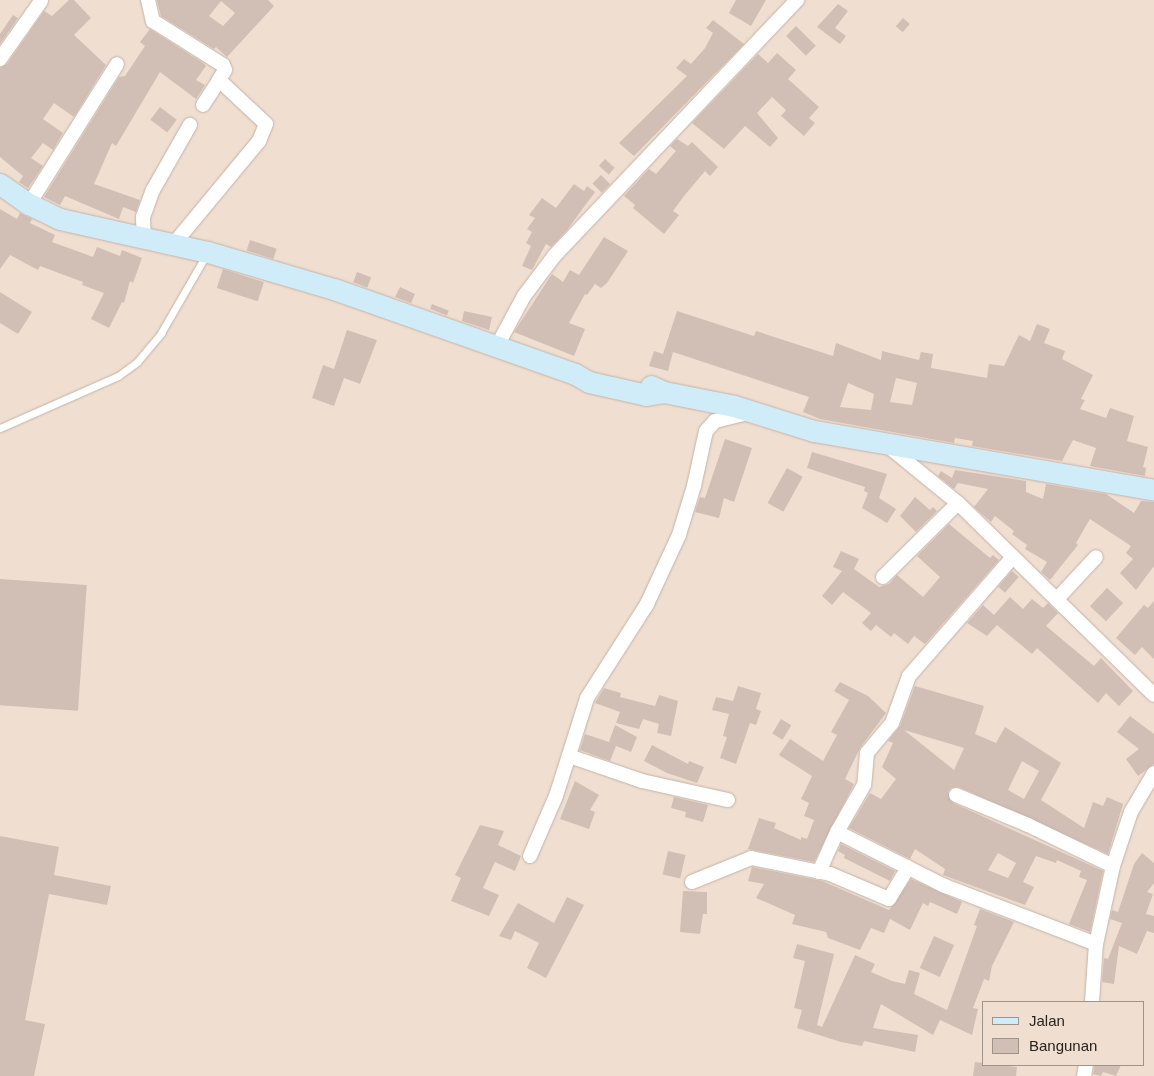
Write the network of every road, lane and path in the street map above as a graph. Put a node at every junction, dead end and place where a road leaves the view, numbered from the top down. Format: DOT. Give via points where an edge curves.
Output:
graph roads {
  1 [pos="148,0"];
  2 [pos="796,0"];
  3 [pos="41,1"];
  4 [pos="0,59"];
  5 [pos="117,64"];
  6 [pos="219,80"];
  7 [pos="203,104"];
  8 [pos="190,125"];
  9 [pos="0,184"];
  10 [pos="29,204"];
  11 [pos="144,238"];
  12 [pos="173,244"];
  13 [pos="208,252"];
  14 [pos="496,348"];
  15 [pos="754,412"];
  16 [pos="0,428"];
  17 [pos="886,444"];
  18 [pos="1154,490"];
  19 [pos="958,503"];
  20 [pos="1096,557"];
  21 [pos="1012,558"];
  22 [pos="883,577"];
  23 [pos="1057,599"];
  24 [pos="1154,695"];
  25 [pos="570,756"];
  26 [pos="1154,773"];
  27 [pos="956,795"];
  28 [pos="728,800"];
  29 [pos="837,832"];
  30 [pos="530,856"];
  31 [pos="1113,866"];
  32 [pos="908,868"];
  33 [pos="819,872"];
  34 [pos="692,882"];
  35 [pos="1096,944"];
  36 [pos="1092,1001"];
  1 -- 6 [label="street" via="153,21 223,65 225,70"];
  2 -- 14 [label="street" via="555,255 524,296"];
  3 -- 4 [label="street"];
  5 -- 10 [label="street" via="71,132"];
  6 -- 7 [label="street"];
  6 -- 12 [label="street" via="263,117 266,124 264,132"];
  8 -- 11 [label="street" via="153,190 143,217"];
  9 -- 10 [label="main road"];
  10 -- 11 [label="main road" via="84,226"];
  11 -- 12 [label="main road"];
  12 -- 13 [label="main road"];
  13 -- 14 [label="main road" via="334,289"];
  13 -- 16 [label="lane" via="162,333 137,362 118,376"];
  14 -- 15 [label="main road" via="585,376"];
  15 -- 17 [label="main road" via="814,431"];
  15 -- 25 [label="street" via="715,422 706,431 679,536 647,604 595,681"];
  17 -- 18 [label="main road"];
  17 -- 19 [label="street"];
  19 -- 21 [label="street"];
  19 -- 22 [label="street"];
  20 -- 23 [label="street"];
  21 -- 23 [label="street"];
  21 -- 29 [label="street" via="909,676 892,723 867,753 864,785"];
  23 -- 24 [label="street"];
  25 -- 28 [label="street" via="642,782"];
  25 -- 30 [label="street"];
  26 -- 31 [label="street" via="1131,812"];
  27 -- 31 [label="street"];
  29 -- 32 [label="street"];
  29 -- 33 [label="street"];
  31 -- 35 [label="street"];
  32 -- 33 [label="street" via="889,899 842,878"];
  32 -- 35 [label="street" via="945,886"];
  33 -- 34 [label="street" via="751,858"];
  35 -- 36 [label="street"];
}
